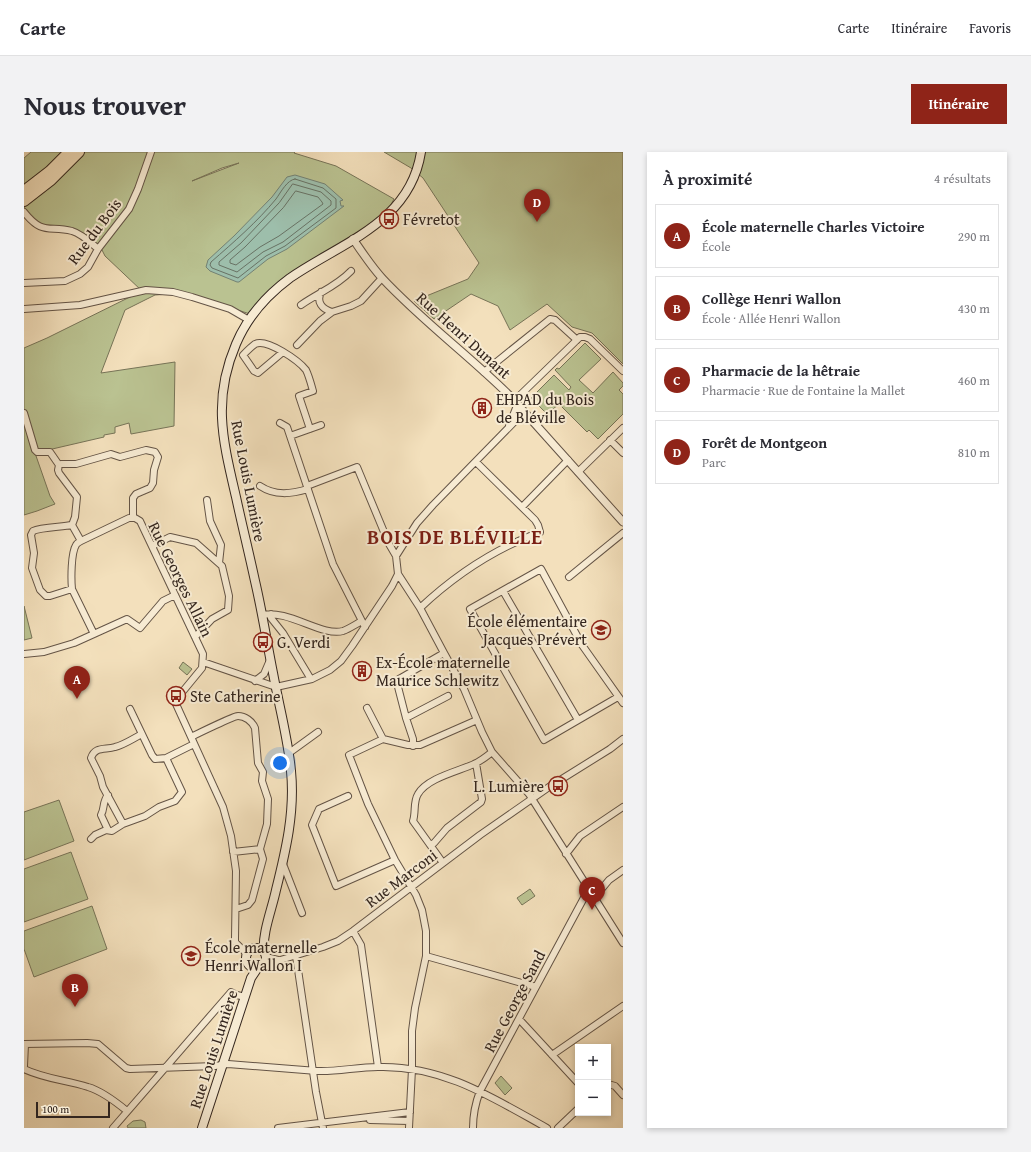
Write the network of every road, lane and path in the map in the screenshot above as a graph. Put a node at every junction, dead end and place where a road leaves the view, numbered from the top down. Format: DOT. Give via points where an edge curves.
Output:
graph roads {
  1 [pos="69,152"];
  2 [pos="79,152"];
  3 [pos="151,152"];
  4 [pos="420,152"];
  5 [pos="24,191"];
  6 [pos="24,201"];
  7 [pos="25,213"];
  8 [pos="353,239"];
  9 [pos="98,249"];
  10 [pos="352,271"];
  11 [pos="382,278"];
  12 [pos="24,283"];
  13 [pos="321,292"];
  14 [pos="301,305"];
  15 [pos="24,309"];
  16 [pos="332,312"];
  17 [pos="249,320"];
  18 [pos="577,340"];
  19 [pos="297,345"];
  20 [pos="283,352"];
  21 [pos="623,371"];
  22 [pos="484,372"];
  23 [pos="516,403"];
  24 [pos="524,412"];
  25 [pos="24,413"];
  26 [pos="280,423"];
  27 [pos="321,424"];
  28 [pos="310,428"];
  29 [pos="623,428"];
  30 [pos="508,429"];
  31 [pos="290,436"];
  32 [pos="610,440"];
  33 [pos="623,453"];
  34 [pos="568,460"];
  35 [pos="476,462"];
  36 [pos="59,465"];
  37 [pos="578,472"];
  38 [pos="260,486"];
  39 [pos="307,488"];
  40 [pos="207,500"];
  41 [pos="522,507"];
  42 [pos="133,518"];
  43 [pos="623,522"];
  44 [pos="72,525"];
  45 [pos="623,533"];
  46 [pos="81,541"];
  47 [pos="152,546"];
  48 [pos="396,556"];
  49 [pos="219,563"];
  50 [pos="398,574"];
  51 [pos="569,576"];
  52 [pos="72,589"];
  53 [pos="503,591"];
  54 [pos="175,595"];
  55 [pos="420,608"];
  56 [pos="271,614"];
  57 [pos="262,615"];
  58 [pos="362,621"];
  59 [pos="365,627"];
  60 [pos="94,634"];
  61 [pos="195,637"];
  62 [pos="444,652"];
  63 [pos="24,654"];
  64 [pos="270,654"];
  65 [pos="203,662"];
  66 [pos="309,676"];
  67 [pos="255,681"];
  68 [pos="276,687"];
  69 [pos="448,696"];
  70 [pos="618,697"];
  71 [pos="623,704"];
  72 [pos="367,708"];
  73 [pos="130,709"];
  74 [pos="406,718"];
  75 [pos="477,720"];
  76 [pos="578,720"];
  77 [pos="318,732"];
  78 [pos="142,734"];
  79 [pos="191,737"];
  80 [pos="623,738"];
  81 [pos="383,739"];
  82 [pos="194,744"];
  83 [pos="414,746"];
  84 [pos="492,752"];
  85 [pos="289,753"];
  86 [pos="166,758"];
  87 [pos="476,763"];
  88 [pos="108,795"];
  89 [pos="348,796"];
  90 [pos="532,799"];
  91 [pos="623,807"];
  92 [pos="123,824"];
  93 [pos="108,830"];
  94 [pos="91,839"];
  95 [pos="430,845"];
  96 [pos="260,849"];
  97 [pos="233,852"];
  98 [pos="566,854"];
  99 [pos="395,860"];
  100 [pos="443,863"];
  101 [pos="283,864"];
  102 [pos="623,870"];
  103 [pos="411,888"];
  104 [pos="590,891"];
  105 [pos="594,898"];
  106 [pos="236,909"];
  107 [pos="302,913"];
  108 [pos="353,931"];
  109 [pos="621,934"];
  110 [pos="265,935"];
  111 [pos="623,943"];
  112 [pos="255,948"];
  113 [pos="247,954"];
  114 [pos="296,956"];
  115 [pos="426,956"];
  116 [pos="260,962"];
  117 [pos="536,987"];
  118 [pos="245,997"];
  119 [pos="623,1006"];
  120 [pos="519,1020"];
  121 [pos="24,1044"];
  122 [pos="552,1055"];
  123 [pos="223,1065"];
  124 [pos="24,1066"];
  125 [pos="378,1067"];
  126 [pos="165,1068"];
  127 [pos="24,1069"];
  128 [pos="412,1069"];
  129 [pos="314,1071"];
  130 [pos="575,1080"];
  131 [pos="611,1085"];
  132 [pos="480,1091"];
  133 [pos="623,1095"];
  134 [pos="127,1111"];
  135 [pos="410,1112"];
  136 [pos="575,1112"];
  137 [pos="352,1120"];
  138 [pos="322,1125"];
  139 [pos="409,1125"];
  140 [pos="113,1128"];
  141 [pos="202,1128"];
  142 [pos="278,1128"];
  143 [pos="473,1128"];
  144 [pos="547,1128"];
  145 [pos="558,1128"];
  1 -- 5 [label="highway"];
  2 -- 6 [label="highway" via="51,180"];
  3 -- 9 [label="street, Rue du Bois" via="129,209"];
  4 -- 8 [label="main road, Rue Louis Lumière" via="414,177 398,204 384,219"];
  7 -- 9 [label="street" via="44,228 74,231"];
  8 -- 11 [label="street, Rue Henri Dunant"];
  8 -- 17 [label="main road, Rue Louis Lumière" via="281,286 263,302"];
  9 -- 12 [label="street, Rue du Bois" via="88,268 73,279"];
  10 -- 13 [label="street" via="335,285"];
  11 -- 16 [label="street" via="361,301"];
  11 -- 22 [label="street, Rue Henri Dunant"];
  13 -- 14 [label="street"];
  13 -- 16 [label="street" via="320,304"];
  15 -- 17 [label="street" via="80,304 146,290 173,292 192,297 230,309"];
  16 -- 19 [label="street"];
  17 -- 57 [label="main road, Rue Louis Lumière" via="237,342 227,371 222,401 222,429"];
  18 -- 21 [label="street" via="583,336 588,337"];
  18 -- 22 [label="street" via="555,320 550,320"];
  18 -- 23 [label="street"];
  20 -- 20 [label="street" via="261,343 255,344 243,355 258,373"];
  20 -- 28 [label="street" via="306,371 311,384 313,391 300,396"];
  22 -- 23 [label="street, Rue Henri Dunant"];
  23 -- 24 [label="street, Rue Henri Dunant"];
  23 -- 30 [label="street"];
  24 -- 30 [label="street"];
  24 -- 34 [label="street, Rue Henri Dunant"];
  25 -- 36 [label="street" via="34,450 50,452"];
  26 -- 31 [label="street" via="287,427"];
  27 -- 28 [label="street"];
  28 -- 31 [label="street"];
  29 -- 32 [label="street"];
  30 -- 35 [label="street"];
  31 -- 39 [label="street"];
  32 -- 33 [label="street"];
  32 -- 37 [label="street"];
  34 -- 37 [label="street, Rue Henri Dunant"];
  34 -- 41 [label="street"];
  35 -- 41 [label="street"];
  35 -- 48 [label="street" via="417,523"];
  36 -- 42 [label="street" via="76,464 110,454 120,457 146,450 155,452 158,457 153,483 150,488 133,498"];
  36 -- 44 [label="street" via="59,473 76,497"];
  37 -- 43 [label="street, Rue Henri Dunant"];
  38 -- 39 [label="street" via="281,493 298,492"];
  39 -- 48 [label="street" via="357,467"];
  39 -- 58 [label="street" via="333,564"];
  40 -- 49 [label="street" via="210,521 220,545"];
  41 -- 55 [label="street" via="535,520 540,532 471,566"];
  42 -- 46 [label="street, Rue Georges Allain"];
  42 -- 47 [label="street, Rue Georges Allain" via="140,521"];
  44 -- 46 [label="street"];
  44 -- 52 [label="street" via="37,529 31,535 34,553 32,568 40,590 46,596 50,596"];
  45 -- 51 [label="street"];
  46 -- 52 [label="street" via="76,545 74,552"];
  47 -- 49 [label="street" via="170,537 190,541 196,543"];
  47 -- 54 [label="street, Rue Georges Allain"];
  48 -- 50 [label="street"];
  49 -- 61 [label="street" via="222,566 229,596 228,610 212,619"];
  50 -- 55 [label="street"];
  50 -- 59 [label="street"];
  52 -- 60 [label="street"];
  53 -- 70 [label="street" via="541,569 582,646"];
  53 -- 76 [label="street"];
  53 -- 76 [label="street" via="470,609 544,740"];
  54 -- 60 [label="street" via="163,601 140,628 127,619"];
  54 -- 61 [label="street, Rue Georges Allain"];
  55 -- 62 [label="street"];
  56 -- 57 [label="street"];
  56 -- 58 [label="street" via="329,631 342,631"];
  56 -- 66 [label="street" via="271,618"];
  57 -- 64 [label="main road, Rue Louis Lumière"];
  58 -- 59 [label="street"];
  59 -- 68 [label="street" via="341,660 330,670 312,679"];
  60 -- 63 [label="street" via="44,652"];
  61 -- 65 [label="street, Rue Georges Allain" via="203,654"];
  62 -- 74 [label="street" via="399,679 397,683"];
  62 -- 75 [label="street"];
  64 -- 67 [label="street" via="267,669"];
  64 -- 68 [label="main road, Rue Louis Lumière"];
  65 -- 67 [label="street, Rue Georges Allain"];
  65 -- 79 [label="street" via="202,668 176,702"];
  67 -- 68 [label="street, Rue Georges Allain"];
  68 -- 85 [label="main road, Rue Louis Lumière"];
  69 -- 74 [label="street"];
  70 -- 71 [label="street"];
  70 -- 76 [label="street"];
  72 -- 81 [label="street"];
  73 -- 78 [label="street"];
  74 -- 83 [label="street"];
  75 -- 83 [label="street"];
  75 -- 84 [label="street"];
  77 -- 85 [label="street"];
  78 -- 86 [label="street" via="155,759"];
  78 -- 88 [label="street" via="115,747 102,748 92,755 91,758"];
  79 -- 82 [label="street"];
  79 -- 96 [label="street" via="237,716 249,719 253,724 258,763 263,772 262,781 268,799 267,824"];
  80 -- 90 [label="street, Rue Marconi"];
  81 -- 83 [label="street"];
  81 -- 99 [label="street" via="349,755 368,804"];
  82 -- 86 [label="street"];
  82 -- 97 [label="street" via="223,807"];
  84 -- 87 [label="street"];
  84 -- 90 [label="street"];
  85 -- 101 [label="main road, Rue Louis Lumière" via="292,816"];
  86 -- 92 [label="street" via="182,792 175,801"];
  87 -- 95 [label="street" via="481,802 447,828"];
  87 -- 95 [label="street" via="440,778 418,792 412,820"];
  88 -- 92 [label="street"];
  88 -- 93 [label="street" via="101,815"];
  89 -- 99 [label="street" via="319,809 312,825 336,886"];
  90 -- 98 [label="street"];
  90 -- 100 [label="street, Rue Marconi"];
  91 -- 98 [label="street" via="580,836"];
  92 -- 93 [label="street" via="112,831"];
  93 -- 94 [label="street"];
  95 -- 100 [label="street"];
  96 -- 97 [label="street"];
  96 -- 106 [label="street" via="263,859 252,900 248,905"];
  97 -- 106 [label="street"];
  98 -- 104 [label="street"];
  99 -- 103 [label="street"];
  100 -- 103 [label="street, Rue Marconi"];
  101 -- 107 [label="street"];
  101 -- 110 [label="main road, Rue Louis Lumière"];
  102 -- 105 [label="street" via="609,880"];
  103 -- 108 [label="street, Rue Marconi"];
  103 -- 115 [label="street" via="422,910 426,931"];
  104 -- 105 [label="street"];
  104 -- 117 [label="street, Rue George Sand" via="586,894"];
  105 -- 109 [label="street"];
  106 -- 113 [label="street" via="235,942"];
  108 -- 114 [label="street, Rue Marconi" via="323,948"];
  108 -- 125 [label="street" via="361,945"];
  109 -- 111 [label="street"];
  110 -- 112 [label="main road, Rue Louis Lumière"];
  110 -- 116 [label="main road, Rue Louis Lumière"];
  112 -- 113 [label="main road, Rue Louis Lumière"];
  112 -- 116 [label="main road" via="260,949"];
  113 -- 116 [label="main road" via="246,961"];
  114 -- 116 [label="street, Rue Marconi"];
  114 -- 129 [label="street"];
  115 -- 117 [label="street"];
  115 -- 128 [label="street" via="412,1032"];
  116 -- 118 [label="main road, Rue Louis Lumière"];
  117 -- 120 [label="street, Rue George Sand"];
  118 -- 123 [label="main road, Rue Louis Lumière"];
  118 -- 126 [label="street" via="231,992"];
  119 -- 122 [label="street"];
  120 -- 122 [label="street"];
  120 -- 132 [label="street, Rue George Sand"];
  121 -- 124 [label="street"];
  121 -- 126 [label="street" via="93,1043 98,1044 126,1068"];
  122 -- 130 [label="street"];
  123 -- 126 [label="street"];
  123 -- 129 [label="street"];
  123 -- 141 [label="main road, Rue Louis Lumière"];
  125 -- 128 [label="street"];
  125 -- 129 [label="street"];
  126 -- 134 [label="street"];
  127 -- 134 [label="street" via="45,1077 88,1087"];
  128 -- 132 [label="street" via="448,1078"];
  128 -- 135 [label="street"];
  129 -- 138 [label="street"];
  131 -- 133 [label="street"];
  132 -- 143 [label="street, Rue George Sand"];
  132 -- 144 [label="street"];
  134 -- 140 [label="street"];
  135 -- 137 [label="street"];
  135 -- 139 [label="street"];
  136 -- 145 [label="street"];
  137 -- 138 [label="street"];
  137 -- 139 [label="street"];
  138 -- 142 [label="street"];
}
